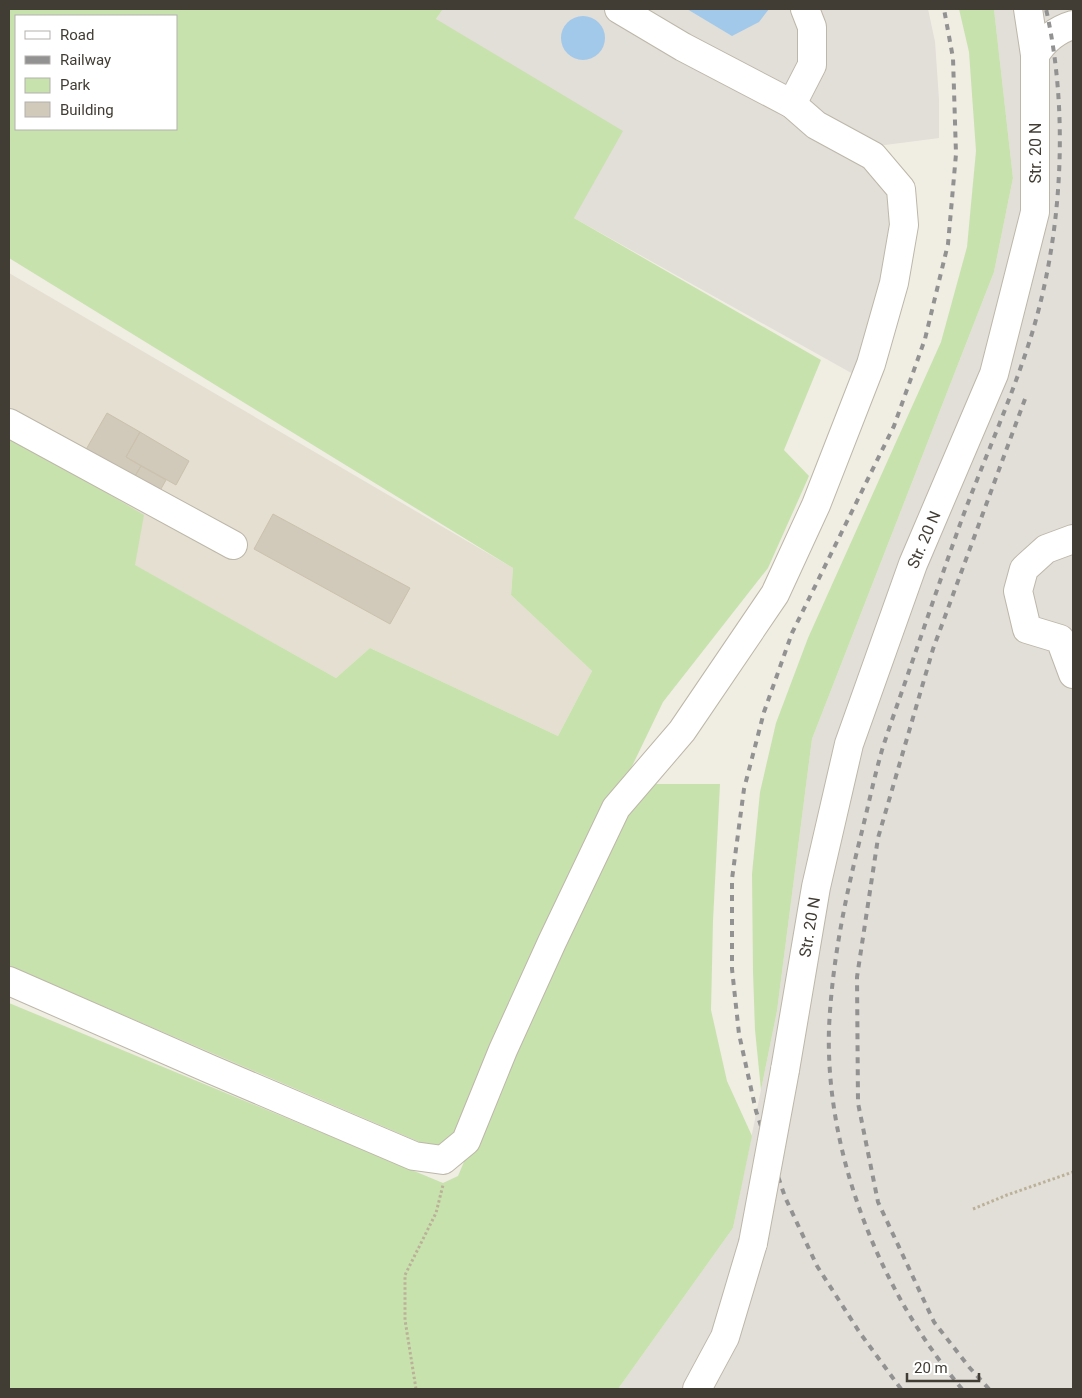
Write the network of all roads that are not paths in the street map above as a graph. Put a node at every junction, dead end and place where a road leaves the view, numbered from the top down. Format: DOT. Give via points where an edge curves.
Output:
graph roads {
  1 [pos="619,9"];
  2 [pos="805,9"];
  3 [pos="1028,9"];
  4 [pos="1073,25"];
  5 [pos="1035,55"];
  6 [pos="792,104"];
  7 [pos="9,422"];
  8 [pos="1073,539"];
  9 [pos="233,545"];
  10 [pos="1073,674"];
  11 [pos="9,981"];
  12 [pos="697,1389"];
  1 -- 6 [label="lane" via="683,48"];
  2 -- 6 [label="lane" via="812,27 812,66"];
  3 -- 5 [label="lane, Str. 20 N"];
  4 -- 5 [label="lane" via="1043,42"];
  5 -- 12 [label="lane, Str. 20 N, bridge" via="1035,212 994,374 913,564 849,744 816,887 753,1243 726,1336"];
  6 -- 11 [label="lane" via="816,125 872,156 901,190 904,225 894,283 871,364 816,505 775,594 682,731 616,808 516,1023 466,1142 443,1160 414,1156"];
  7 -- 9 [label="lane"];
  8 -- 10 [label="lane" via="1046,549 1031,562 1024,569 1018,591 1027,629 1060,639"];
}
